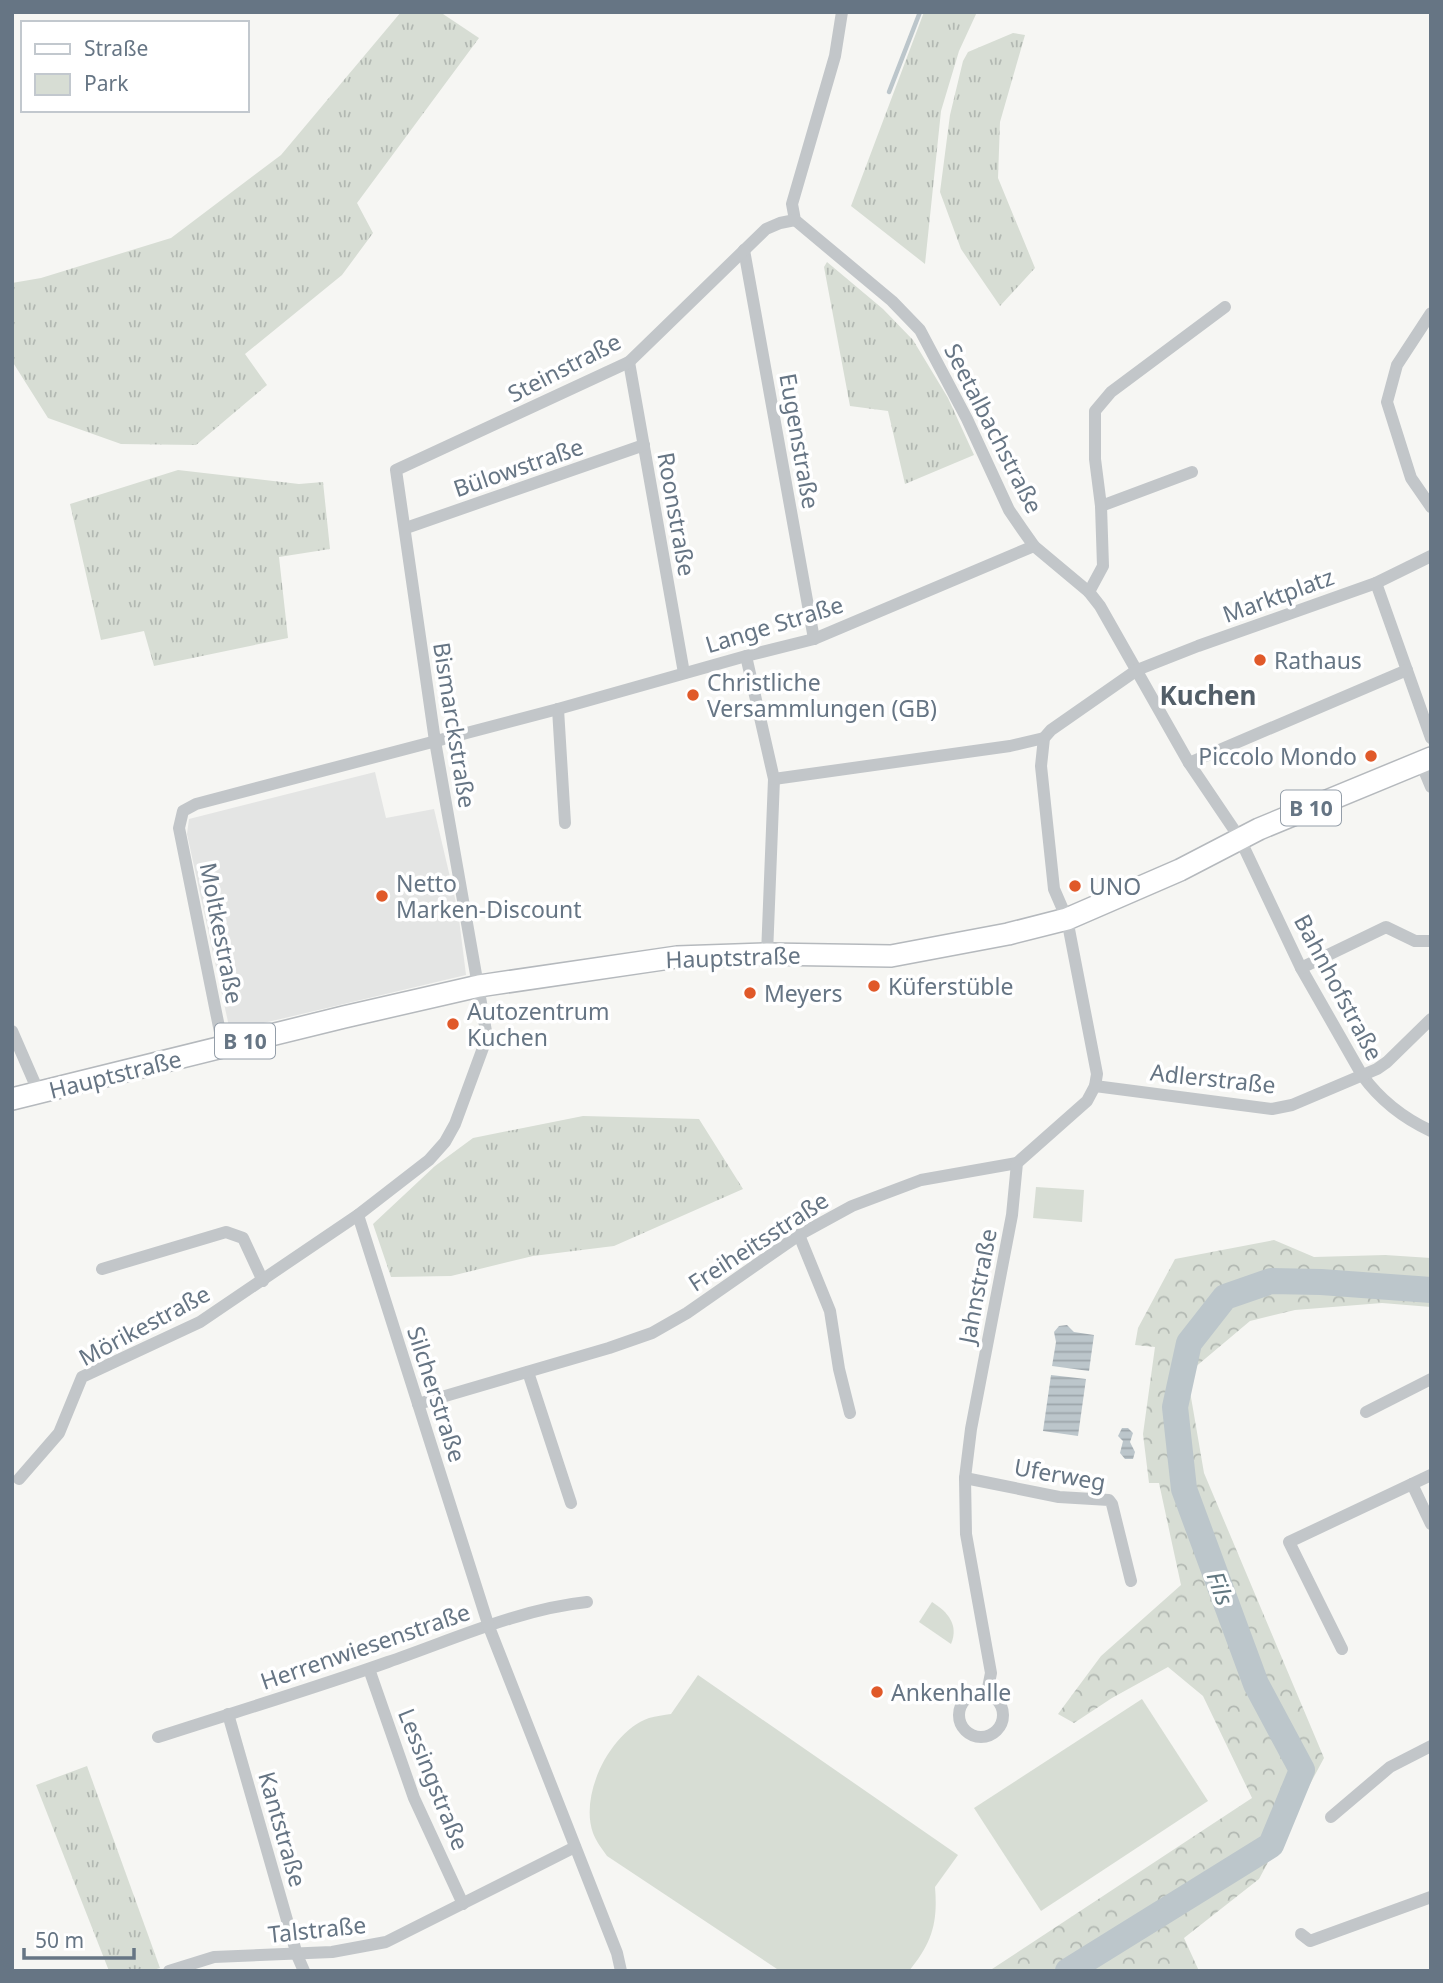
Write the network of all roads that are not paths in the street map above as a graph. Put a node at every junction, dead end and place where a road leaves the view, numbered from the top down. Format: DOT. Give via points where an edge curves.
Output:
graph roads {
  1 [pos="842,12"];
  2 [pos="795,220"];
  3 [pos="744,250"];
  4 [pos="1225,307"];
  5 [pos="1431,313"];
  6 [pos="629,362"];
  7 [pos="644,445"];
  8 [pos="396,470"];
  9 [pos="1192,472"];
  10 [pos="1101,506"];
  11 [pos="1431,507"];
  12 [pos="406,528"];
  13 [pos="1034,546"];
  14 [pos="1431,556"];
  15 [pos="1376,583"];
  16 [pos="1089,592"];
  17 [pos="814,639"];
  18 [pos="746,656"];
  19 [pos="1137,670"];
  20 [pos="1407,670"];
  21 [pos="684,673"];
  22 [pos="558,709"];
  23 [pos="1044,738"];
  24 [pos="1431,738"];
  25 [pos="435,741"];
  26 [pos="1426,760"];
  27 [pos="1189,763"];
  28 [pos="774,779"];
  29 [pos="1431,787"];
  30 [pos="565,823"];
  31 [pos="179,828"];
  32 [pos="1240,838"];
  33 [pos="1067,919"];
  34 [pos="1431,941"];
  35 [pos="767,954"];
  36 [pos="1301,968"];
  37 [pos="479,986"];
  38 [pos="1431,1019"];
  39 [pos="12,1031"];
  40 [pos="223,1047"];
  41 [pos="1362,1075"];
  42 [pos="1095,1086"];
  43 [pos="39,1093"];
  44 [pos="12,1099"];
  45 [pos="1431,1131"];
  46 [pos="1017,1163"];
  47 [pos="358,1216"];
  48 [pos="799,1234"];
  49 [pos="102,1269"];
  50 [pos="263,1281"];
  51 [pos="528,1372"];
  52 [pos="1431,1379"];
  53 [pos="418,1404"];
  54 [pos="1366,1412"];
  55 [pos="850,1413"];
  56 [pos="1431,1475"];
  57 [pos="965,1478"];
  58 [pos="19,1479"];
  59 [pos="1412,1484"];
  60 [pos="571,1503"];
  61 [pos="1431,1524"];
  62 [pos="1131,1581"];
  63 [pos="587,1602"];
  64 [pos="489,1627"];
  65 [pos="1342,1649"];
  66 [pos="369,1669"];
  67 [pos="987,1693"];
  68 [pos="228,1714"];
  69 [pos="158,1737"];
  70 [pos="1431,1746"];
  71 [pos="1331,1817"];
  72 [pos="575,1847"];
  73 [pos="1431,1897"];
  74 [pos="463,1904"];
  75 [pos="1301,1934"];
  76 [pos="297,1955"];
  77 [pos="169,1971"];
  78 [pos="304,1971"];
  79 [pos="621,1971"];
  1 -- 2 [label="street" via="835,56 792,204"];
  2 -- 3 [label="street, Steinstraße" via="766,229"];
  2 -- 13 [label="street, Seetalbachstraße" via="920,330 1009,510"];
  3 -- 6 [label="street, Steinstraße"];
  3 -- 17 [label="street, Eugenstraße"];
  4 -- 10 [label="street" via="1111,392 1095,411"];
  5 -- 11 [label="street" via="1397,365 1387,402 1411,478"];
  6 -- 7 [label="street, Roonstraße"];
  6 -- 8 [label="street, Steinstraße"];
  7 -- 12 [label="street, Bülowstraße"];
  7 -- 21 [label="street, Roonstraße"];
  8 -- 12 [label="street, Bismarckstraße"];
  9 -- 10 [label="street"];
  10 -- 16 [label="street" via="1102,566"];
  12 -- 25 [label="street, Bismarckstraße"];
  13 -- 16 [label="street, Seetalbachstraße"];
  13 -- 17 [label="street, Lange Straße"];
  14 -- 15 [label="street, Marktplatz"];
  15 -- 19 [label="street, Marktplatz"];
  15 -- 20 [label="street"];
  16 -- 19 [label="street, Seetalbachstraße"];
  17 -- 18 [label="street, Lange Straße"];
  18 -- 21 [label="street, Lange Straße"];
  18 -- 28 [label="street"];
  19 -- 23 [label="street"];
  19 -- 27 [label="street, Seetalbachstraße"];
  20 -- 24 [label="street"];
  20 -- 27 [label="street"];
  21 -- 22 [label="street, Lange Straße"];
  22 -- 25 [label="street, Lange Straße"];
  22 -- 30 [label="street"];
  23 -- 28 [label="street"];
  23 -- 33 [label="street" via="1041,766 1054,889"];
  25 -- 31 [label="street, Lange Straße" via="196,804 183,811"];
  25 -- 37 [label="street, Bismarckstraße"];
  26 -- 29 [label="street"];
  26 -- 32 [label="main road, Hauptstraße / B 10"];
  27 -- 32 [label="street, Bahnhofstraße"];
  28 -- 35 [label="street"];
  31 -- 40 [label="street, Moltkestraße"];
  32 -- 33 [label="main road, Hauptstraße / B 10" via="1180,870"];
  32 -- 36 [label="street, Bahnhofstraße"];
  33 -- 35 [label="main road, Hauptstraße / B 10" via="891,956"];
  33 -- 42 [label="street" via="1097,1074"];
  34 -- 36 [label="street" via="1415,941 1386,927"];
  35 -- 37 [label="main road, Hauptstraße / B 10" via="677,957"];
  36 -- 41 [label="street, Bahnhofstraße"];
  37 -- 40 [label="main road, Hauptstraße / B 10"];
  37 -- 47 [label="street" via="487,1037 455,1124 429,1160"];
  38 -- 41 [label="street, Adlerstraße" via="1387,1062"];
  39 -- 43 [label="street"];
  40 -- 43 [label="main road, Hauptstraße / B 10"];
  41 -- 42 [label="street, Adlerstraße" via="1272,1109"];
  41 -- 45 [label="street, Bahnhofstraße" via="1386,1103"];
  42 -- 46 [label="street" via="1087,1101"];
  43 -- 44 [label="main road, Hauptstraße / B 10"];
  46 -- 48 [label="street, Freiheitsstraße" via="921,1180 852,1206"];
  46 -- 57 [label="street, Jahnstraße" via="1012,1215"];
  47 -- 50 [label="street, Mörikestraße"];
  47 -- 53 [label="street, Silcherstraße"];
  48 -- 51 [label="street, Freiheitsstraße" via="688,1313 652,1333"];
  48 -- 55 [label="street" via="830,1311"];
  49 -- 50 [label="street" via="226,1231 243,1238"];
  50 -- 58 [label="street, Mörikestraße" via="200,1322 82,1377 59,1433"];
  51 -- 53 [label="street, Freiheitsstraße"];
  51 -- 60 [label="street"];
  52 -- 54 [label="street"];
  53 -- 64 [label="street, Silcherstraße"];
  56 -- 59 [label="street"];
  57 -- 62 [label="street, Uferweg" via="1059,1497 1109,1500"];
  57 -- 67 [label="street, Jahnstraße" via="966,1534 991,1673"];
  59 -- 61 [label="street"];
  59 -- 65 [label="street" via="1289,1542"];
  63 -- 64 [label="street, Herrenwiesenstraße" via="561,1605"];
  64 -- 66 [label="street, Herrenwiesenstraße"];
  64 -- 72 [label="street, Silcherstraße"];
  66 -- 68 [label="street, Herrenwiesenstraße"];
  66 -- 74 [label="street, Lessingstraße" via="414,1798"];
  68 -- 69 [label="street, Herrenwiesenstraße"];
  68 -- 76 [label="street, Kantstraße"];
  70 -- 71 [label="street" via="1390,1767"];
  72 -- 74 [label="street, Talstraße"];
  72 -- 79 [label="street, Silcherstraße"];
  73 -- 75 [label="street" via="1310,1941"];
  74 -- 76 [label="street, Talstraße" via="386,1942"];
  76 -- 77 [label="street, Talstraße" via="214,1957"];
  76 -- 78 [label="street, Kantstraße"];
}
